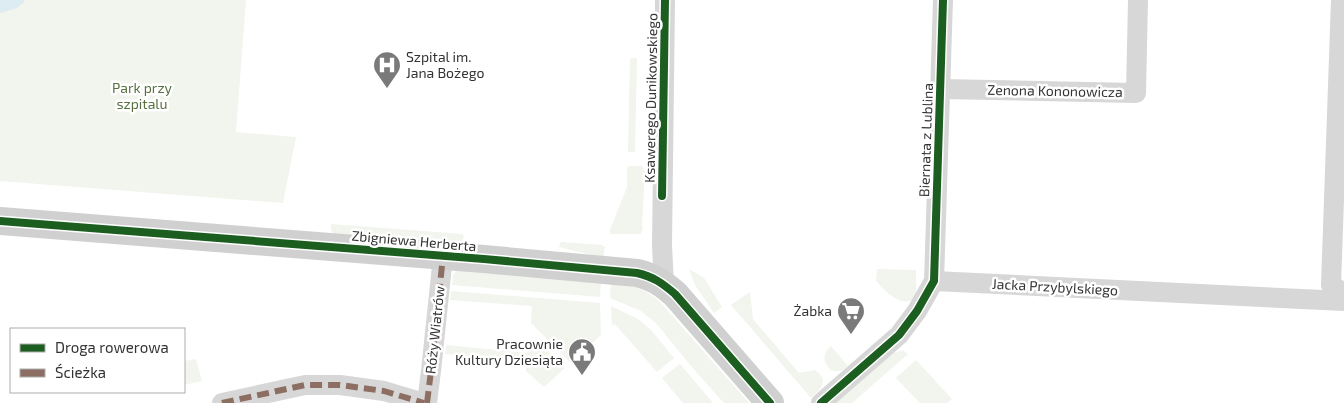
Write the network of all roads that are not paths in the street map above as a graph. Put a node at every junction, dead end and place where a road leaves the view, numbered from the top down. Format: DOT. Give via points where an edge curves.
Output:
graph roads {
  1 [pos="665,0"];
  2 [pos="943,0"];
  3 [pos="1138,0"];
  4 [pos="1341,0"];
  5 [pos="1342,48"];
  6 [pos="941,89"];
  7 [pos="0,222"];
  8 [pos="443,256"];
  9 [pos="934,281"];
  10 [pos="664,285"];
  11 [pos="1344,293"];
  12 [pos="1344,301"];
  13 [pos="222,403"];
  14 [pos="425,403"];
  15 [pos="770,403"];
  16 [pos="821,403"];
  1 -- 10 [label="street, Ksawerego Dunikowskiego"];
  2 -- 6 [label="street, Biernata z Lublina"];
  3 -- 6 [label="street, Zenona Kononowicza" via="1136,93"];
  4 -- 5 [label="street"];
  5 -- 11 [label="street" via="1331,285"];
  6 -- 9 [label="street, Biernata z Lublina"];
  7 -- 8 [label="street, Zbigniewa Herberta"];
  8 -- 10 [label="street, Zbigniewa Herberta" via="637,273 650,276"];
  8 -- 14 [label="street, Róży Wiatrów"];
  9 -- 12 [label="street, Jacka Przybylskiego"];
  9 -- 16 [label="street" via="899,335"];
  10 -- 15 [label="street, Zbigniewa Herberta"];
  13 -- 14 [label="street" via="305,385 340,385 384,391"];
}
